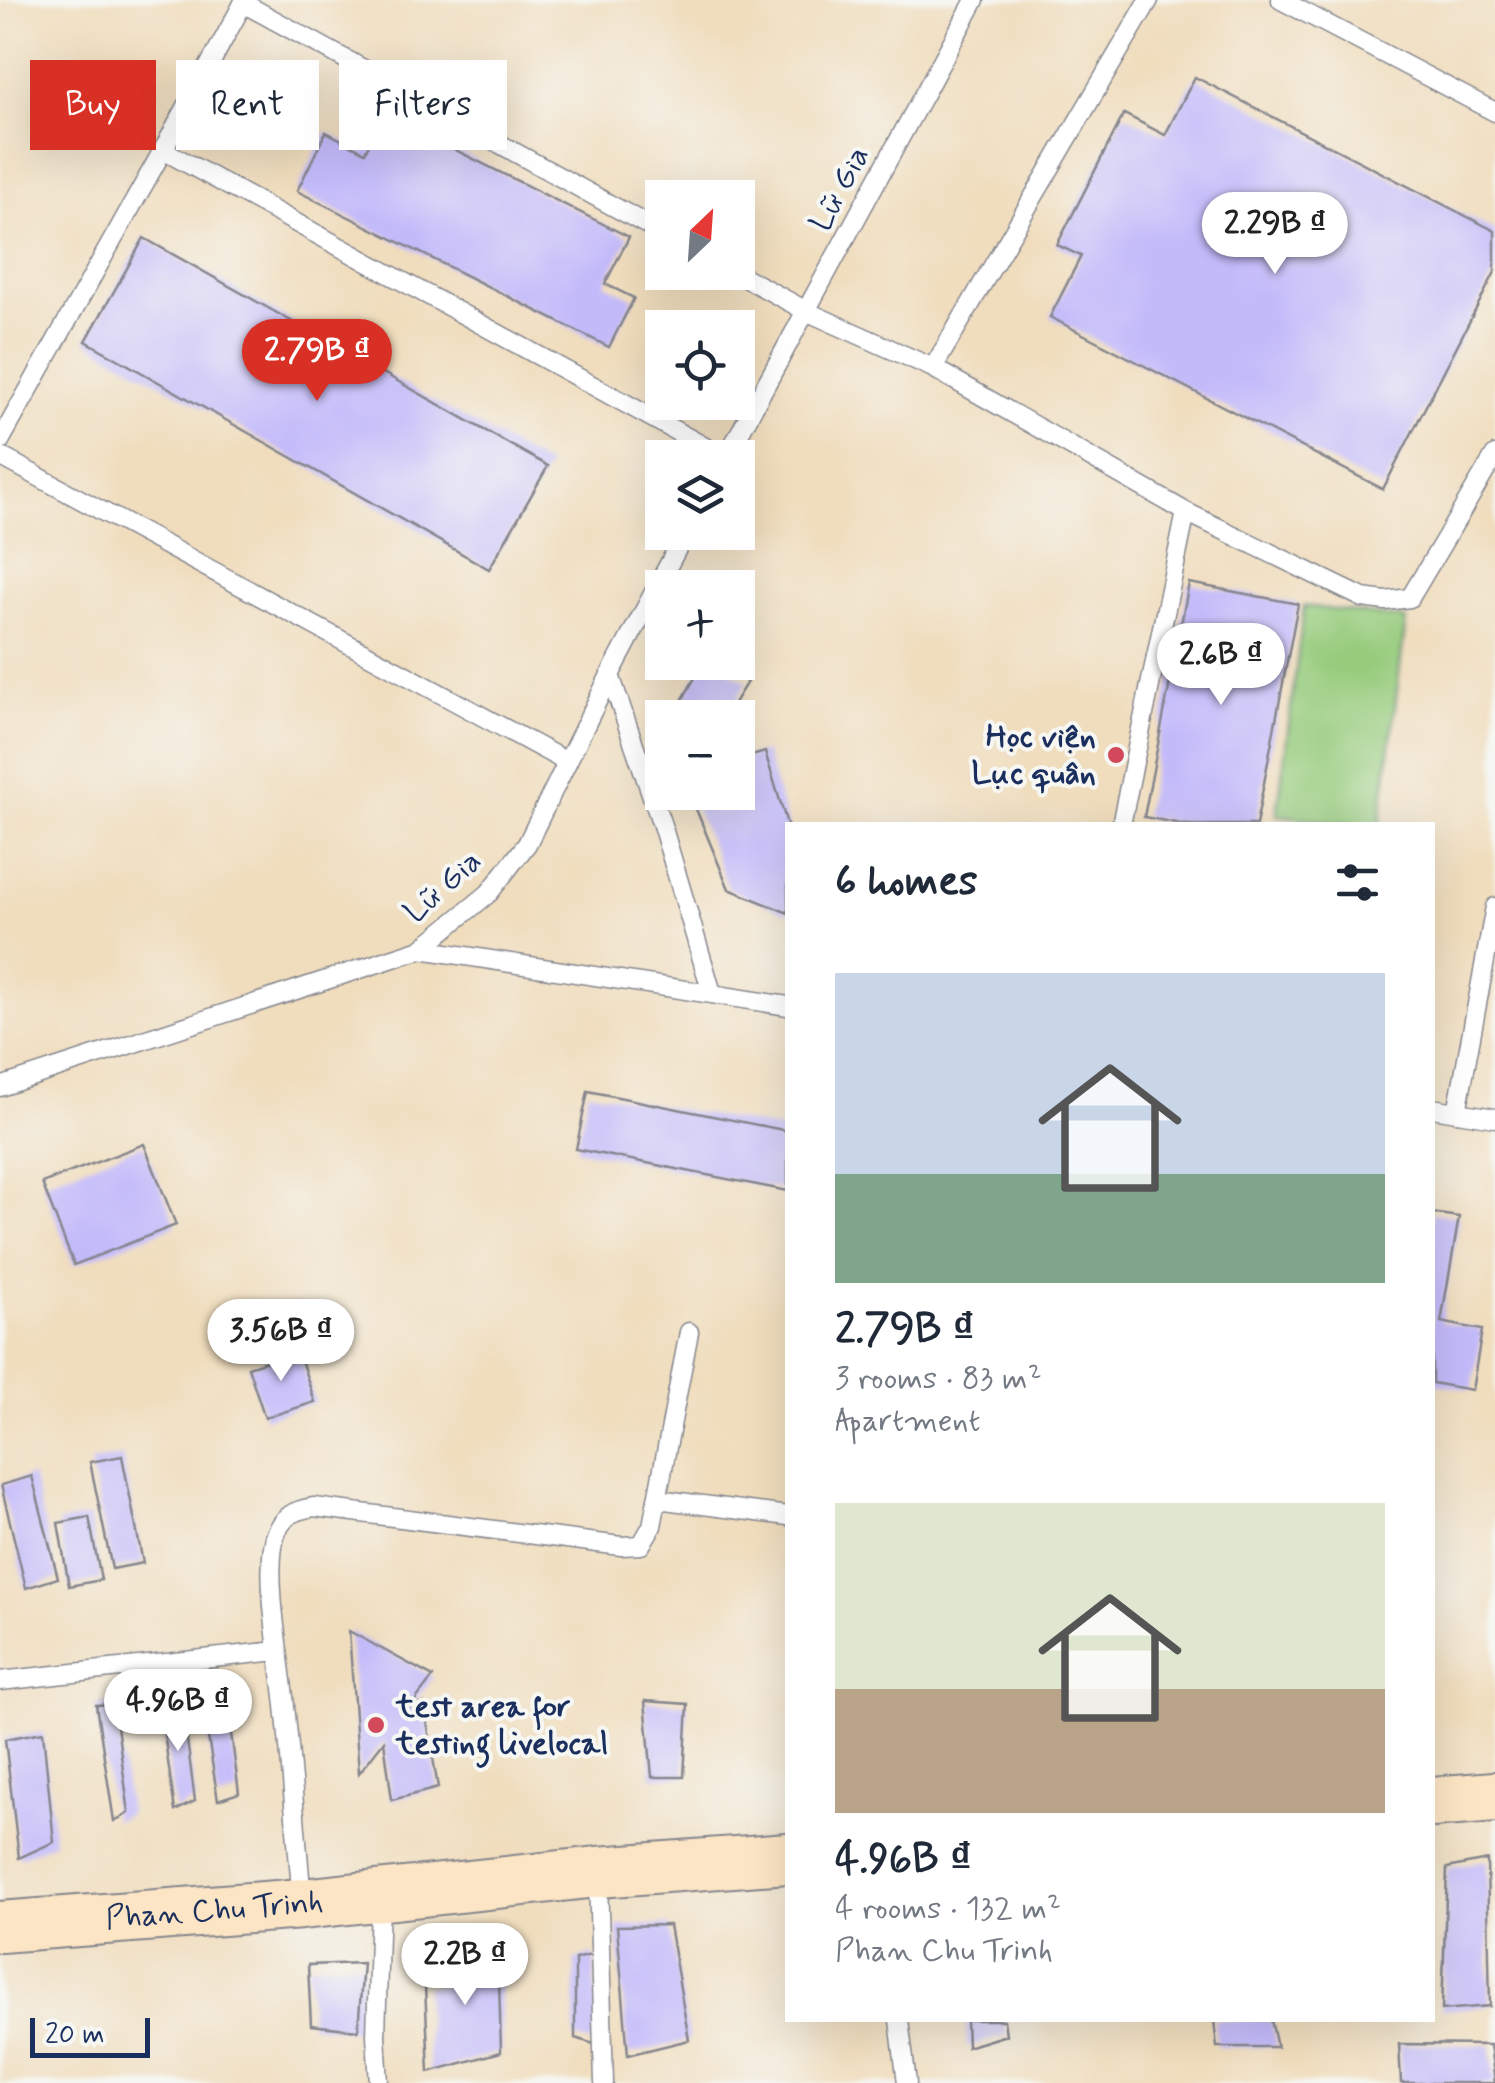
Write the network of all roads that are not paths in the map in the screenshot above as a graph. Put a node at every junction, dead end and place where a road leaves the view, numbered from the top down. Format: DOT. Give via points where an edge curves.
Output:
graph roads {
  1 [pos="976,0"];
  2 [pos="1149,0"];
  3 [pos="1281,0"];
  4 [pos="244,2"];
  5 [pos="1495,112"];
  6 [pos="164,150"];
  7 [pos="645,224"];
  8 [pos="755,283"];
  9 [pos="808,312"];
  10 [pos="933,368"];
  11 [pos="692,440"];
  12 [pos="735,440"];
  13 [pos="0,441"];
  14 [pos="1495,454"];
  15 [pos="0,456"];
  16 [pos="1186,512"];
  17 [pos="676,550"];
  18 [pos="610,675"];
  19 [pos="568,762"];
  20 [pos="1123,822"];
  21 [pos="1495,908"];
  22 [pos="420,950"];
  23 [pos="712,993"];
  24 [pos="785,1005"];
  25 [pos="0,1087"];
  26 [pos="1435,1108"];
  27 [pos="1457,1112"];
  28 [pos="1495,1118"];
  29 [pos="689,1332"];
  30 [pos="657,1499"];
  31 [pos="785,1516"];
  32 [pos="277,1651"];
  33 [pos="0,1682"];
  34 [pos="1495,1796"];
  35 [pos="1435,1802"];
  36 [pos="785,1858"];
  37 [pos="598,1872"];
  38 [pos="380,1896"];
  39 [pos="302,1904"];
  40 [pos="0,1927"];
  41 [pos="899,2022"];
  42 [pos="379,2083"];
  43 [pos="604,2083"];
  44 [pos="907,2083"];
  1 -- 9 [label="lane, Lữ Gia"];
  2 -- 10 [label="lane"];
  3 -- 5 [label="lane"];
  4 -- 6 [label="lane"];
  4 -- 7 [label="lane"];
  6 -- 11 [label="lane"];
  6 -- 13 [label="lane"];
  8 -- 9 [label="lane"];
  9 -- 10 [label="lane"];
  9 -- 12 [label="lane, Lữ Gia"];
  10 -- 16 [label="lane"];
  14 -- 16 [label="lane" via="1410,598 1363,598"];
  15 -- 19 [label="lane"];
  16 -- 20 [label="lane"];
  17 -- 18 [label="lane, Lữ Gia"];
  18 -- 19 [label="lane, Lữ Gia"];
  18 -- 23 [label="lane"];
  19 -- 22 [label="lane, Lữ Gia" via="527,844 489,893"];
  21 -- 27 [label="lane"];
  22 -- 23 [label="lane"];
  22 -- 25 [label="lane, Lữ Gia"];
  23 -- 24 [label="lane"];
  26 -- 27 [label="lane"];
  27 -- 28 [label="lane"];
  29 -- 30 [label="lane"];
  30 -- 31 [label="lane"];
  30 -- 32 [label="lane" via="652,1526 634,1546 296,1510 283,1519 275,1539"];
  32 -- 33 [label="lane"];
  32 -- 39 [label="lane"];
  34 -- 35 [label="main road"];
  36 -- 37 [label="main road, Phan Chu Trinh"];
  37 -- 38 [label="main road, Phan Chu Trinh"];
  37 -- 43 [label="lane"];
  38 -- 39 [label="main road, Phan Chu Trinh"];
  38 -- 42 [label="lane"];
  39 -- 40 [label="main road, Phan Chu Trinh"];
  41 -- 44 [label="lane"];
}
